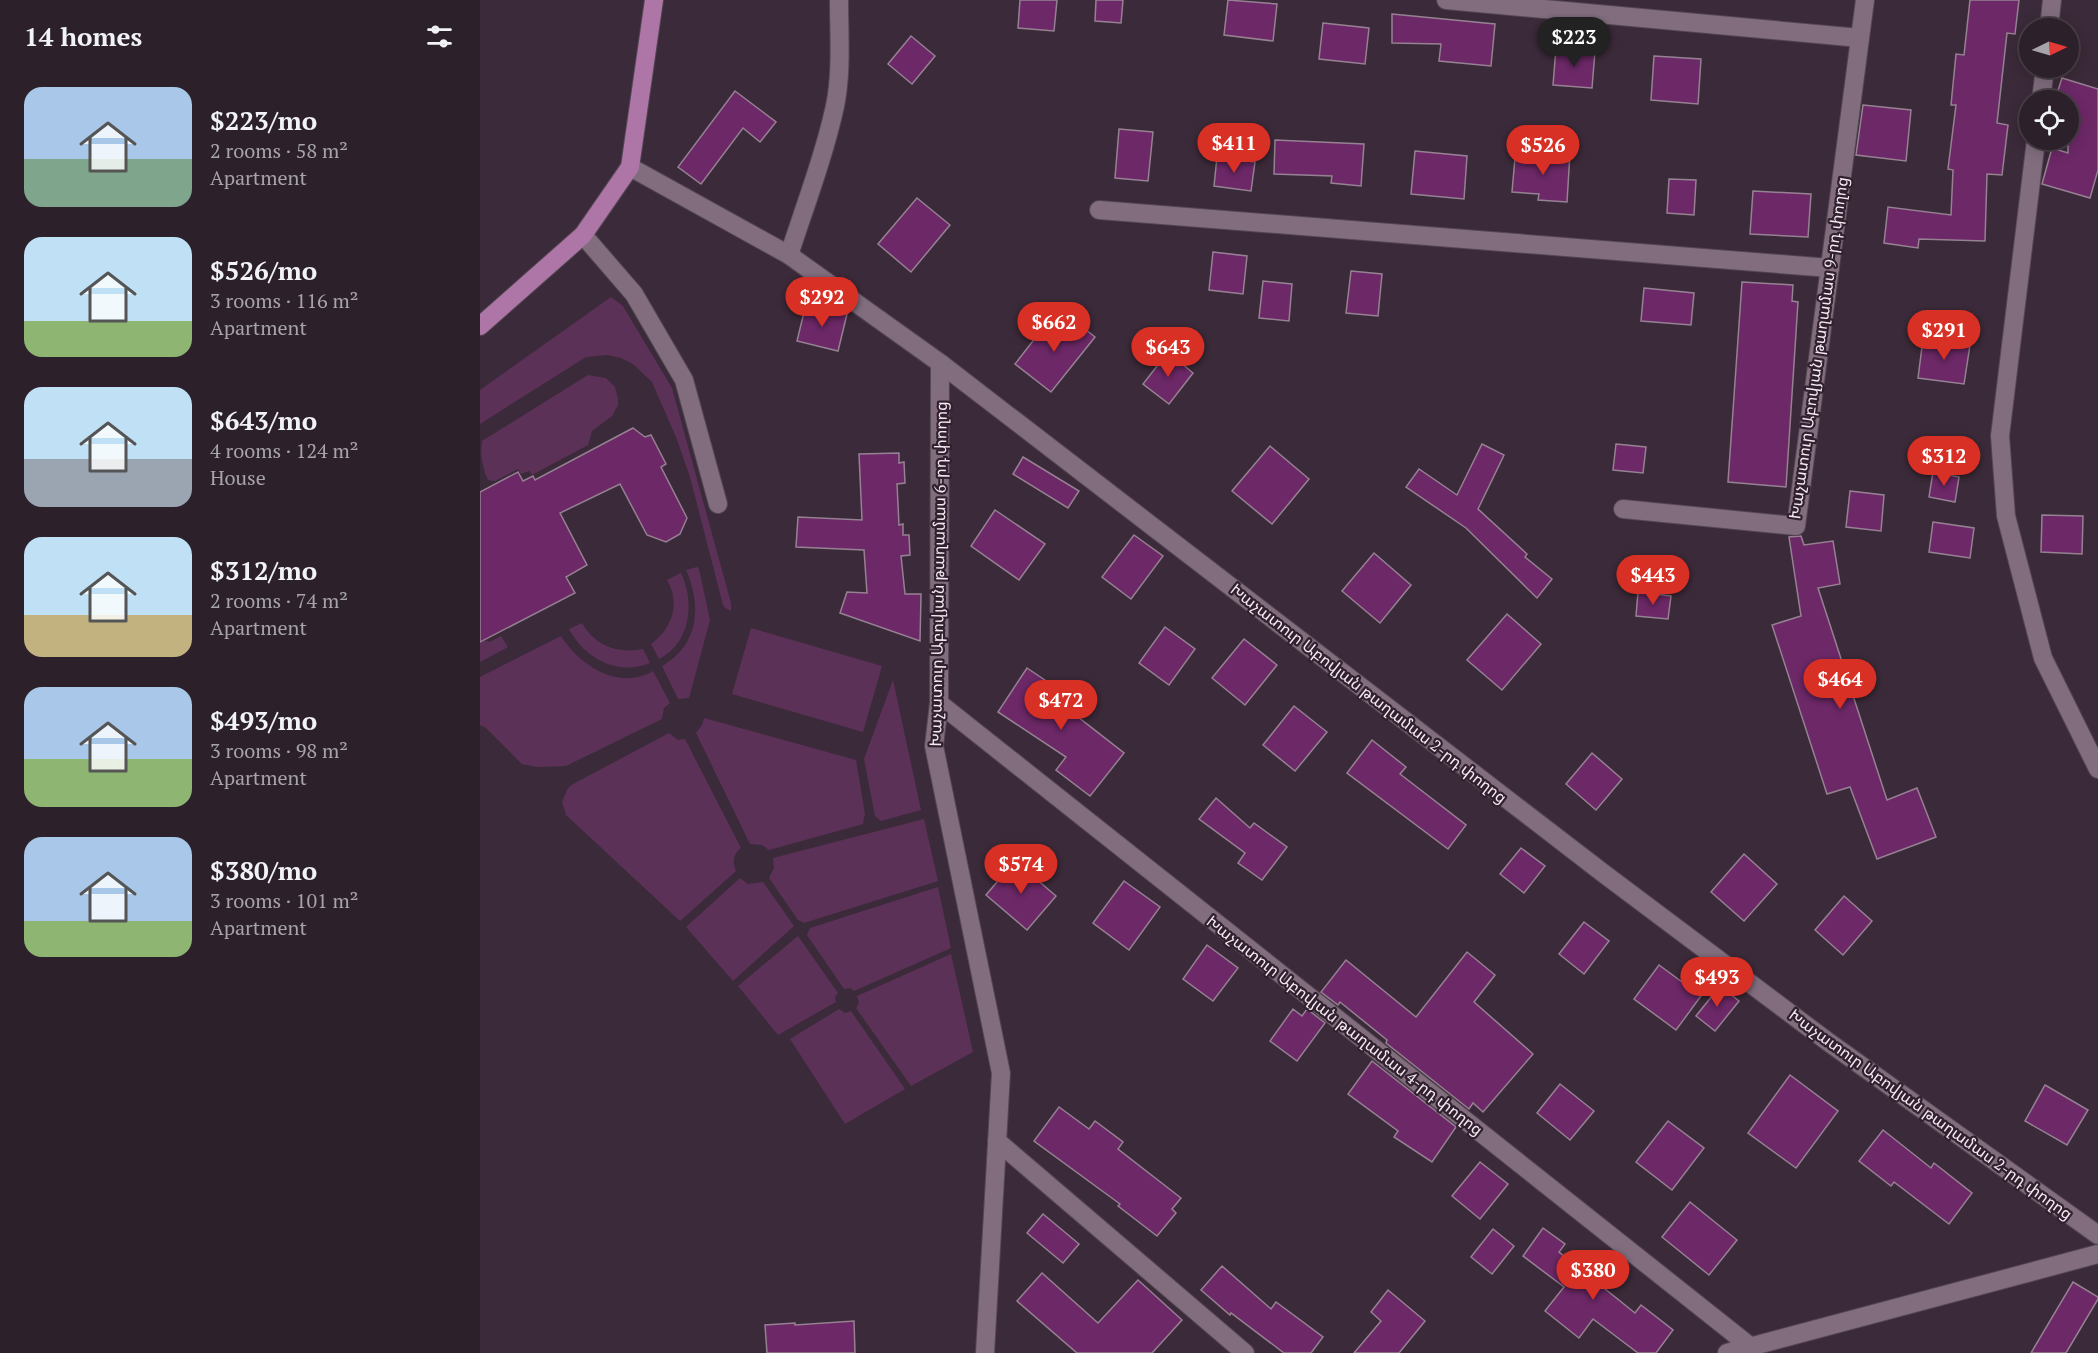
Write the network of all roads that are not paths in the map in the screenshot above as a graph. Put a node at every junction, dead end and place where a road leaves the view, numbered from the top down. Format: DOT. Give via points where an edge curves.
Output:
graph roads {
  1 [pos="654,0"];
  2 [pos="839,0"];
  3 [pos="1446,0"];
  4 [pos="1865,0"];
  5 [pos="2052,0"];
  6 [pos="2050,18"];
  7 [pos="1860,38"];
  8 [pos="2035,150"];
  9 [pos="630,167"];
  10 [pos="1099,210"];
  11 [pos="583,235"];
  12 [pos="789,255"];
  13 [pos="1830,268"];
  14 [pos="480,326"];
  15 [pos="940,363"];
  16 [pos="718,504"];
  17 [pos="1623,509"];
  18 [pos="939,703"];
  19 [pos="2098,770"];
  20 [pos="997,1141"];
  21 [pos="2098,1235"];
  22 [pos="2098,1254"];
  23 [pos="1751,1347"];
  24 [pos="985,1353"];
  25 [pos="1245,1353"];
  26 [pos="1727,1353"];
  1 -- 9 [label="main road"];
  2 -- 12 [label="street" via="836,104"];
  3 -- 7 [label="street"];
  4 -- 7 [label="street, Խաչատուր Աբովյան թաղամաս 9-րդ փողոց"];
  5 -- 6 [label="street"];
  7 -- 13 [label="street, Խաչատուր Աբովյան թաղամաս 9-րդ փողոց"];
  8 -- 19 [label="street" via="2000,436 2006,516 2043,658"];
  9 -- 11 [label="main road"];
  9 -- 12 [label="street, Խաչատուր Աբովյան թաղամաս 2-րդ փողոց"];
  10 -- 13 [label="street"];
  11 -- 14 [label="main road"];
  11 -- 16 [label="street" via="634,294 684,380"];
  12 -- 15 [label="street, Խաչատուր Աբովյան թաղամաս 2-րդ փողոց"];
  13 -- 17 [label="street, Խաչատուր Աբովյան թաղամաս 9-րդ փողոց" via="1796,526"];
  15 -- 18 [label="street, Խաչատուր Աբովյան թաղամաս 6-րդ փողոց"];
  15 -- 21 [label="street, Խաչատուր Աբովյան թաղամաս 2-րդ փողոց" via="1612,880 1827,1041"];
  18 -- 20 [label="street, Խաչատուր Աբովյան թաղամաս 6-րդ փողոց" via="934,746 1001,1073"];
  18 -- 23 [label="street, Խաչատուր Աբովյան թաղամաս 4-րդ փողոց"];
  20 -- 24 [label="street, Խաչատուր Աբովյան թաղամաս 6-րդ փողոց"];
  20 -- 25 [label="street"];
  22 -- 23 [label="street"];
  23 -- 26 [label="street"];
}
